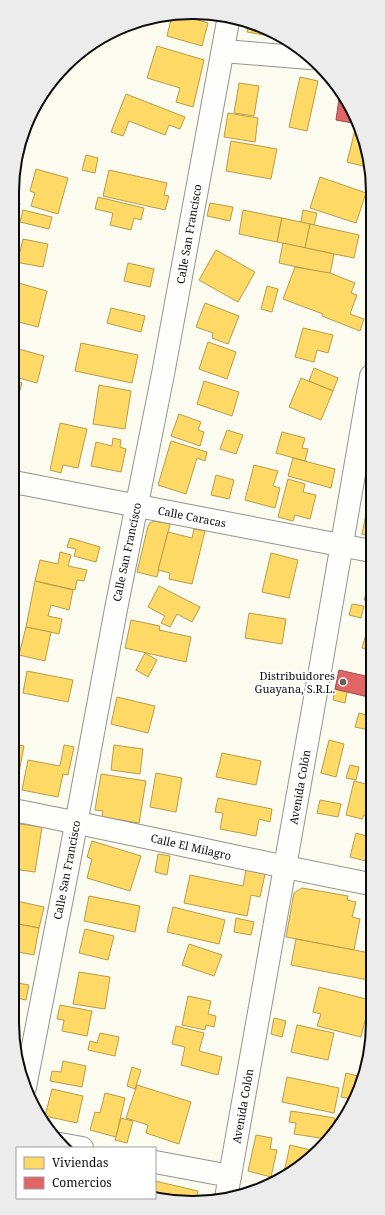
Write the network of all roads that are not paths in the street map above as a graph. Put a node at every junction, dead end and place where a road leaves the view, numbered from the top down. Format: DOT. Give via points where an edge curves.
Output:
graph roads {
  1 [pos="228,23"];
  2 [pos="223,51"];
  3 [pos="301,57"];
  4 [pos="366,405"];
  5 [pos="19,483"];
  6 [pos="137,507"];
  7 [pos="342,546"];
  8 [pos="366,550"];
  9 [pos="19,811"];
  10 [pos="76,822"];
  11 [pos="285,868"];
  12 [pos="366,883"];
  13 [pos="27,1075"];
  14 [pos="156,1162"];
  15 [pos="230,1176"];
  16 [pos="227,1193"];
  1 -- 2 [label="street, Calle San Francisco"];
  2 -- 3 [label="street"];
  2 -- 6 [label="street, Calle San Francisco"];
  4 -- 7 [label="street, Avenida Colón"];
  5 -- 6 [label="street, Calle Caracas"];
  6 -- 7 [label="street, Calle Caracas"];
  6 -- 10 [label="street, Calle San Francisco"];
  7 -- 8 [label="street, Calle Caracas"];
  7 -- 11 [label="street, Avenida Colón"];
  9 -- 10 [label="street, Calle El Milagro"];
  10 -- 11 [label="street, Calle El Milagro"];
  10 -- 13 [label="street, Calle San Francisco"];
  11 -- 12 [label="street, Calle El Milagro"];
  11 -- 15 [label="street, Avenida Colón"];
  14 -- 15 [label="street"];
  15 -- 16 [label="street, Avenida Colón"];
}
